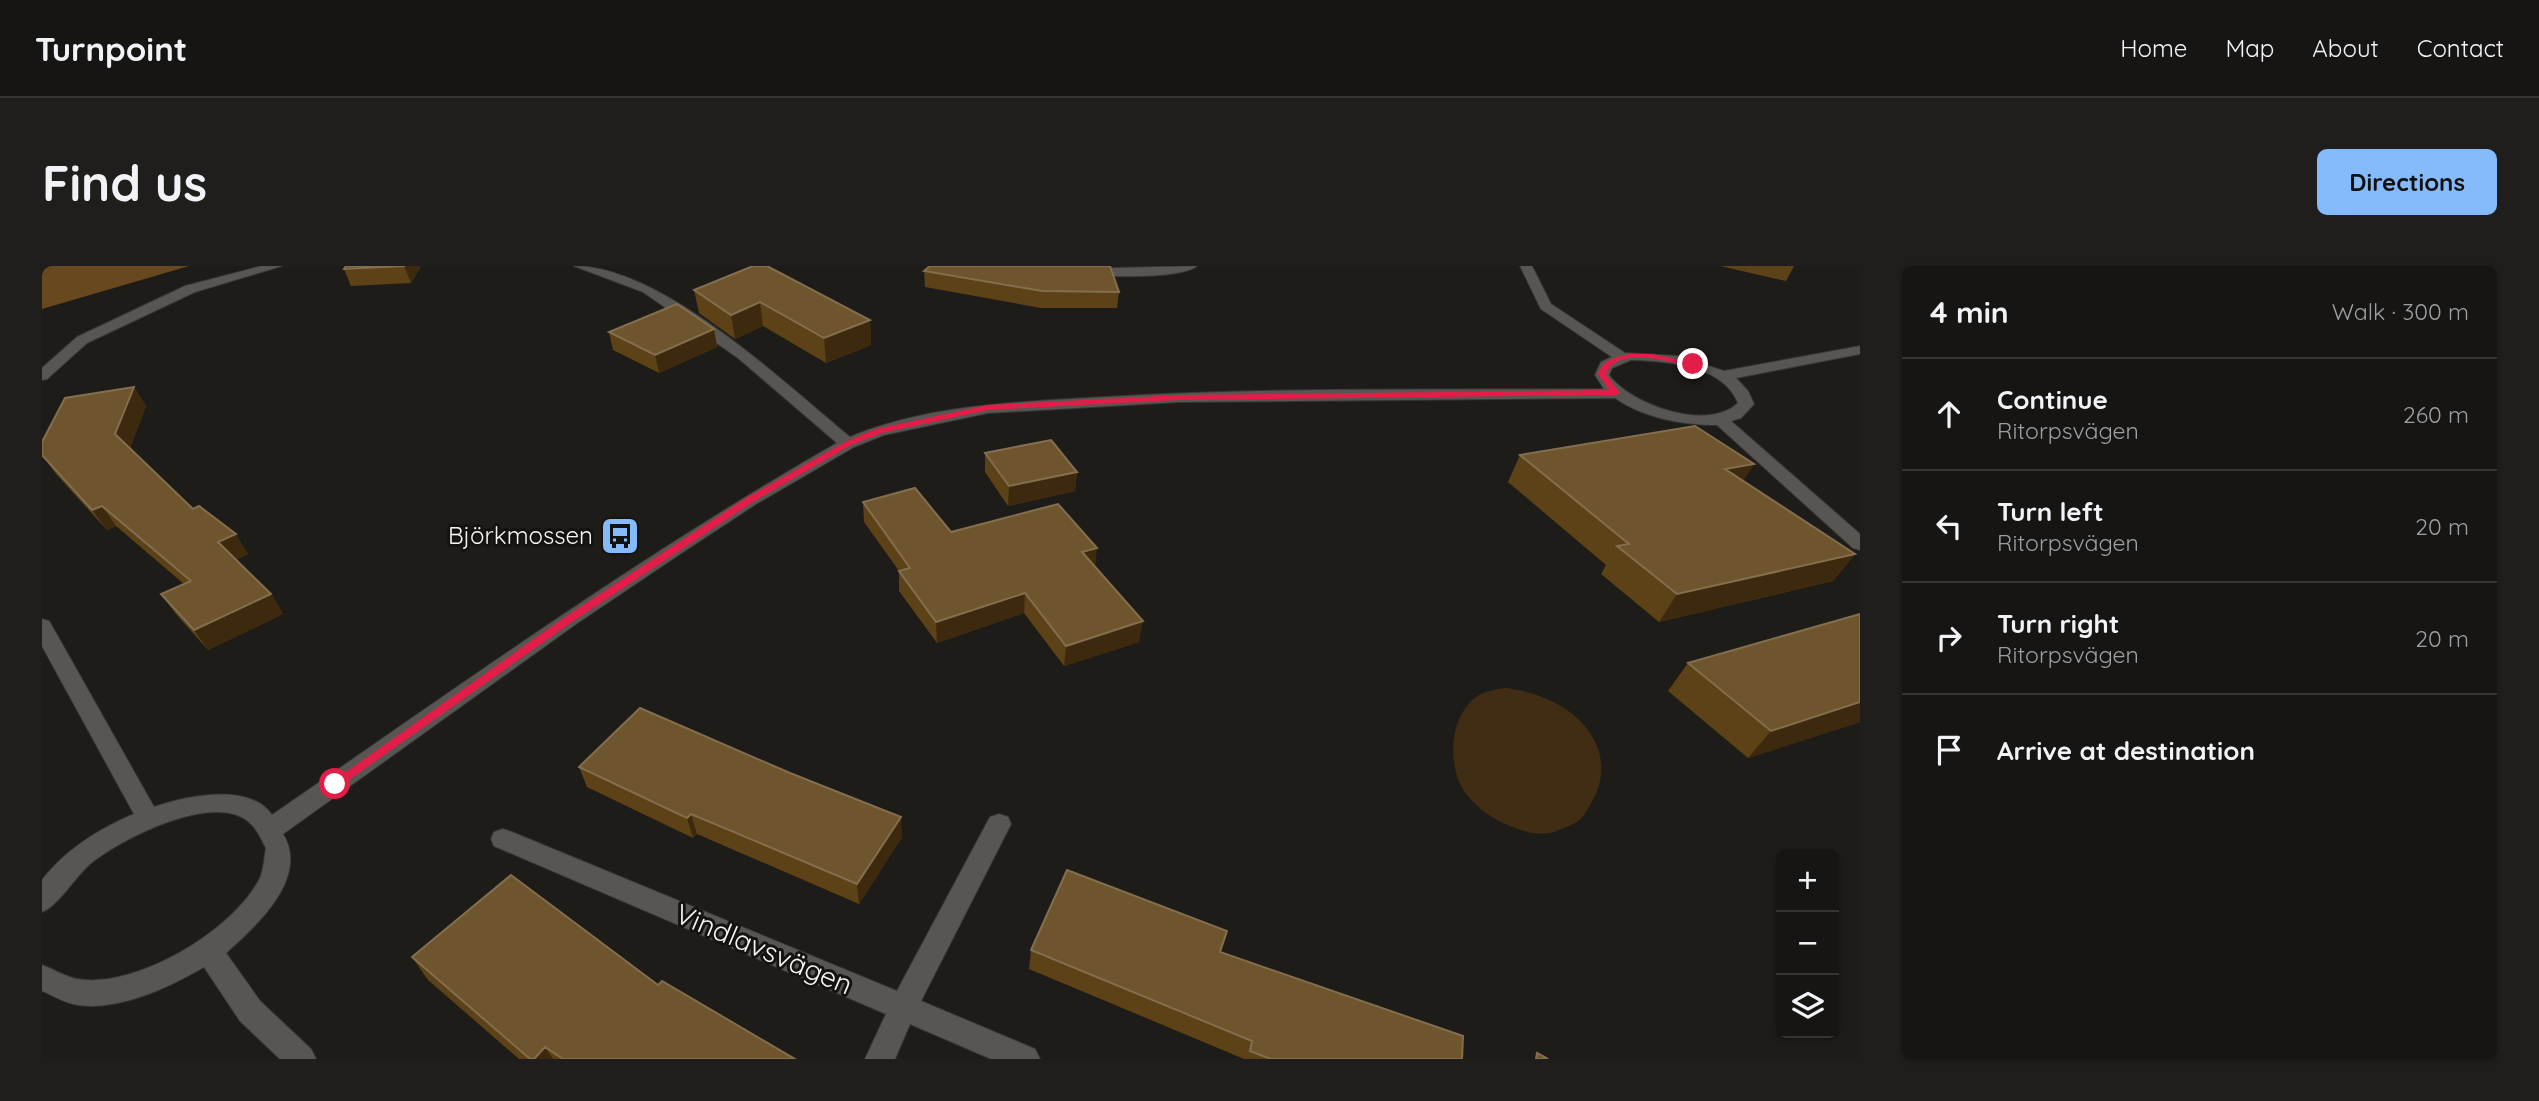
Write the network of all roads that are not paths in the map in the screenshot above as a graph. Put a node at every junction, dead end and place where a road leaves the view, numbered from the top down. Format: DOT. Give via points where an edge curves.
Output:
graph roads {
  1 [pos="276,266"];
  2 [pos="580,266"];
  3 [pos="1035,266"];
  4 [pos="1191,266"];
  5 [pos="1526,266"];
  6 [pos="1860,350"];
  7 [pos="1622,358"];
  8 [pos="42,376"];
  9 [pos="1721,376"];
  10 [pos="1616,393"];
  11 [pos="1720,419"];
  12 [pos="848,444"];
  13 [pos="1860,544"];
  14 [pos="42,626"];
  15 [pos="148,818"];
  16 [pos="999,824"];
  17 [pos="273,828"];
  18 [pos="503,839"];
  19 [pos="42,901"];
  20 [pos="209,951"];
  21 [pos="42,978"];
  22 [pos="903,1008"];
  23 [pos="301,1059"];
  24 [pos="880,1059"];
  25 [pos="1025,1059"];
  1 -- 8 [label="street" via="190,289 82,340"];
  2 -- 12 [label="street" via="648,289 743,355"];
  3 -- 4 [label="street" via="1167,270"];
  5 -- 7 [label="street" via="1546,306"];
  6 -- 9 [label="street"];
  7 -- 9 [label="street" via="1667,358"];
  7 -- 10 [label="street" via="1606,365 1602,374"];
  9 -- 11 [label="street" via="1742,393 1746,404 1738,414"];
  10 -- 11 [label="street" via="1664,414"];
  10 -- 12 [label="street" via="1179,397 988,408 880,431"];
  11 -- 13 [label="street"];
  12 -- 17 [label="street" via="750,500 603,596"];
  14 -- 15 [label="street"];
  15 -- 17 [label="street" via="188,806 225,804 254,811"];
  15 -- 19 [label="street" via="77,860"];
  16 -- 22 [label="street"];
  17 -- 20 [label="street" via="279,848 276,872 263,899"];
  18 -- 22 [label="street, Vindlavsvägen"];
  20 -- 21 [label="street" via="169,974 127,989 86,994 54,988"];
  20 -- 23 [label="street" via="250,1011"];
  22 -- 24 [label="street"];
  22 -- 25 [label="street, Vindlavsvägen"];
}
